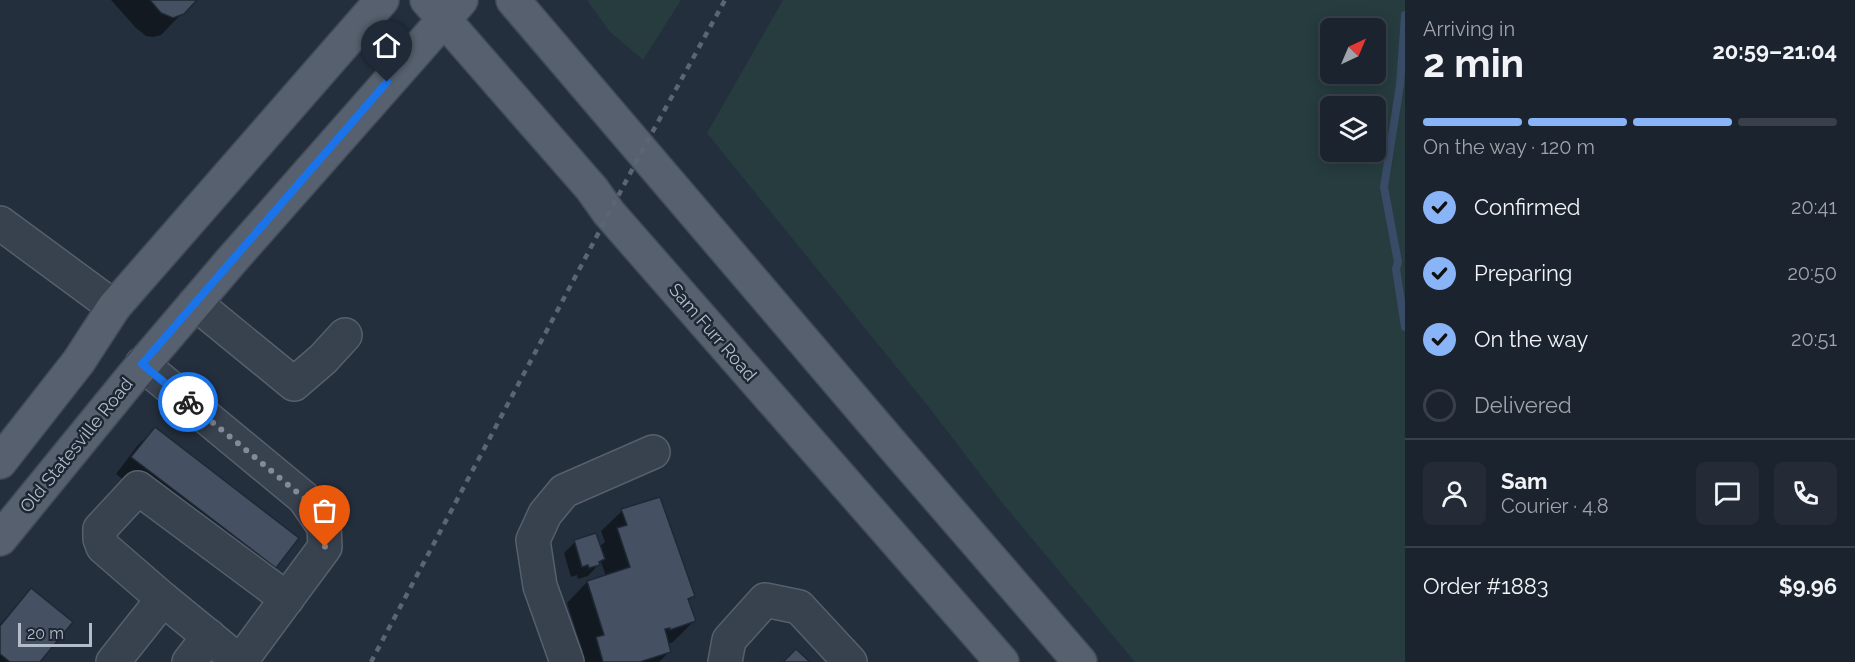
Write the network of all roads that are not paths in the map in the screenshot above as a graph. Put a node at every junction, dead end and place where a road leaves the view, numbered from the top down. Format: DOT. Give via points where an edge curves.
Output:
graph roads {
  1 [pos="382,0"];
  2 [pos="513,0"];
  3 [pos="444,6"];
  4 [pos="0,223"];
  5 [pos="195,303"];
  6 [pos="114,306"];
  7 [pos="345,335"];
  8 [pos="142,364"];
  9 [pos="44,406"];
  10 [pos="653,452"];
  11 [pos="0,462"];
  12 [pos="0,486"];
  13 [pos="0,539"];
  14 [pos="163,599"];
  15 [pos="287,600"];
  16 [pos="209,636"];
  17 [pos="113,662"];
  18 [pos="189,662"];
  19 [pos="240,662"];
  20 [pos="567,662"];
  21 [pos="725,662"];
  22 [pos="850,662"];
  23 [pos="1002,662"];
  24 [pos="1080,662"];
  1 -- 6 [label="main road"];
  2 -- 24 [label="main road"];
  3 -- 5 [label="main road, Old Statesville Road"];
  3 -- 23 [label="main road, Sam Furr Road" via="617,222"];
  4 -- 6 [label="street"];
  5 -- 7 [label="street" via="294,384"];
  5 -- 8 [label="main road, Old Statesville Road"];
  6 -- 9 [label="main road"];
  8 -- 13 [label="main road, Old Statesville Road"];
  8 -- 15 [label="street" via="304,498 324,527 325,547"];
  9 -- 11 [label="main road"];
  9 -- 12 [label="main road"];
  10 -- 20 [label="street" via="564,491 545,514 533,540 540,586"];
  14 -- 15 [label="street" via="103,548 100,539 100,529 138,488"];
  14 -- 16 [label="street"];
  14 -- 17 [label="street"];
  15 -- 19 [label="street"];
  16 -- 18 [label="street"];
  16 -- 19 [label="street"];
  21 -- 22 [label="street" via="729,640 765,600 799,607"];
}
